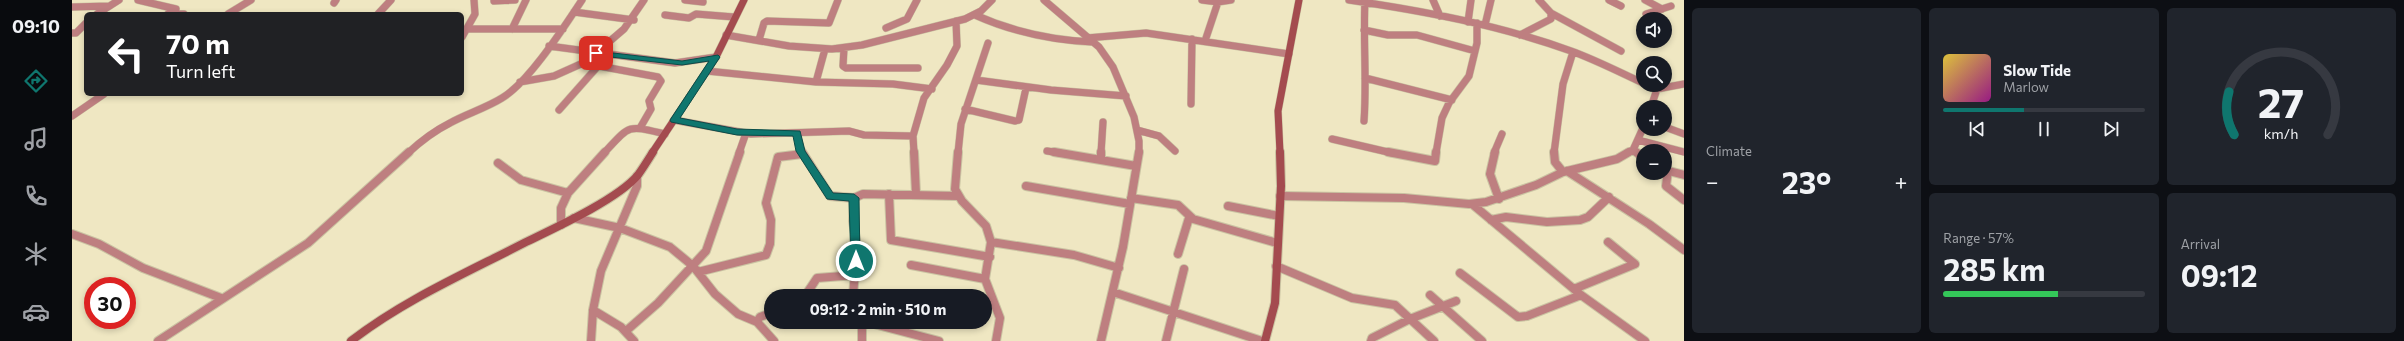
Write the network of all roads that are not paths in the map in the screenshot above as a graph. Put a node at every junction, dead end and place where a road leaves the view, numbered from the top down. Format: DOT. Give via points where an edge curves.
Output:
graph roads {
  1 [pos="119,0"];
  2 [pos="138,0"];
  3 [pos="251,0"];
  4 [pos="391,0"];
  5 [pos="474,0"];
  6 [pos="515,0"];
  7 [pos="526,0"];
  8 [pos="582,0"];
  9 [pos="644,0"];
  10 [pos="685,0"];
  11 [pos="744,0"];
  12 [pos="838,0"];
  13 [pos="917,0"];
  14 [pos="992,0"];
  15 [pos="1044,0"];
  16 [pos="1202,0"];
  17 [pos="1231,0"];
  18 [pos="1299,0"];
  19 [pos="1349,0"];
  20 [pos="1432,0"];
  21 [pos="1471,0"];
  22 [pos="1491,0"];
  23 [pos="1539,0"];
  24 [pos="1609,0"];
  25 [pos="1645,0"];
  26 [pos="494,1"];
  27 [pos="703,1"];
  28 [pos="1365,1"];
  29 [pos="1055,2"];
  30 [pos="1218,2"];
  31 [pos="109,6"];
  32 [pos="1621,6"];
  33 [pos="1671,6"];
  34 [pos="72,7"];
  35 [pos="1662,9"];
  36 [pos="100,12"];
  37 [pos="172,12"];
  38 [pos="231,12"];
  39 [pos="380,12"];
  40 [pos="574,12"];
  41 [pos="1652,12"];
  42 [pos="1551,13"];
  43 [pos="696,14"];
  44 [pos="665,15"];
  45 [pos="975,15"];
  46 [pos="1440,16"];
  47 [pos="734,17"];
  48 [pos="634,20"];
  49 [pos="956,21"];
  50 [pos="1468,22"];
  51 [pos="1477,24"];
  52 [pos="84,25"];
  53 [pos="1485,25"];
  54 [pos="886,28"];
  55 [pos="466,29"];
  56 [pos="512,29"];
  57 [pos="563,29"];
  58 [pos="1364,30"];
  59 [pos="84,32"];
  60 [pos="74,33"];
  61 [pos="464,33"];
  62 [pos="726,35"];
  63 [pos="1520,35"];
  64 [pos="1192,39"];
  65 [pos="759,40"];
  66 [pos="1090,40"];
  67 [pos="1205,41"];
  68 [pos="988,43"];
  69 [pos="549,46"];
  70 [pos="844,48"];
  71 [pos="825,49"];
  72 [pos="1475,51"];
  73 [pos="1621,51"];
  74 [pos="1573,52"];
  75 [pos="596,53"];
  76 [pos="1288,54"];
  77 [pos="716,57"];
  78 [pos="598,66"];
  79 [pos="851,68"];
  80 [pos="918,68"];
  81 [pos="706,71"];
  82 [pos="1365,78"];
  83 [pos="976,80"];
  84 [pos="1636,80"];
  85 [pos="520,82"];
  86 [pos="816,82"];
  87 [pos="850,83"];
  88 [pos="1684,84"];
  89 [pos="1672,87"];
  90 [pos="1026,88"];
  91 [pos="932,89"];
  92 [pos="101,96"];
  93 [pos="1126,96"];
  94 [pos="1452,100"];
  95 [pos="1191,104"];
  96 [pos="965,109"];
  97 [pos="559,110"];
  98 [pos="72,116"];
  99 [pos="674,120"];
  100 [pos="1364,121"];
  101 [pos="1103,122"];
  102 [pos="640,128"];
  103 [pos="1137,130"];
  104 [pos="1672,130"];
  105 [pos="746,133"];
  106 [pos="797,133"];
  107 [pos="665,134"];
  108 [pos="1502,134"];
  109 [pos="1684,134"];
  110 [pos="913,136"];
  111 [pos="1640,136"];
  112 [pos="1332,139"];
  113 [pos="1638,140"];
  114 [pos="1633,150"];
  115 [pos="1047,151"];
  116 [pos="1175,152"];
  117 [pos="1636,152"];
  118 [pos="1684,152"];
  119 [pos="802,154"];
  120 [pos="1101,160"];
  121 [pos="498,163"];
  122 [pos="1136,166"];
  123 [pos="1565,171"];
  124 [pos="1672,172"];
  125 [pos="1684,175"];
  126 [pos="637,176"];
  127 [pos="1666,180"];
  128 [pos="1026,186"];
  129 [pos="568,193"];
  130 [pos="889,194"];
  131 [pos="916,194"];
  132 [pos="958,196"];
  133 [pos="1280,196"];
  134 [pos="1609,197"];
  135 [pos="854,198"];
  136 [pos="1499,199"];
  137 [pos="1684,200"];
  138 [pos="1131,201"];
  139 [pos="1472,204"];
  140 [pos="1228,206"];
  141 [pos="1279,216"];
  142 [pos="574,218"];
  143 [pos="1189,218"];
  144 [pos="1491,220"];
  145 [pos="561,225"];
  146 [pos="620,228"];
  147 [pos="72,234"];
  148 [pos="991,242"];
  149 [pos="1608,242"];
  150 [pos="1277,243"];
  151 [pos="1684,250"];
  152 [pos="1178,254"];
  153 [pos="990,257"];
  154 [pos="911,265"];
  155 [pos="1276,266"];
  156 [pos="1119,268"];
  157 [pos="696,269"];
  158 [pos="1184,269"];
  159 [pos="1460,273"];
  160 [pos="856,275"];
  161 [pos="985,279"];
  162 [pos="810,289"];
  163 [pos="854,289"];
  164 [pos="1113,292"];
  165 [pos="1577,292"];
  166 [pos="1430,295"];
  167 [pos="221,298"];
  168 [pos="1456,301"];
  169 [pos="1443,306"];
  170 [pos="593,310"];
  171 [pos="1174,312"];
  172 [pos="764,316"];
  173 [pos="1410,319"];
  174 [pos="757,322"];
  175 [pos="862,329"];
  176 [pos="896,329"];
  177 [pos="626,331"];
  178 [pos="158,341"];
  179 [pos="351,341"];
  180 [pos="591,341"];
  181 [pos="634,341"];
  182 [pos="774,341"];
  183 [pos="862,341"];
  184 [pos="939,341"];
  185 [pos="996,341"];
  186 [pos="1101,341"];
  187 [pos="1166,341"];
  188 [pos="1262,341"];
  189 [pos="1265,341"];
  190 [pos="1371,341"];
  191 [pos="1434,341"];
  192 [pos="1482,341"];
  193 [pos="1645,341"];
  1 -- 31 [label="street"];
  2 -- 37 [label="street" via="176,9"];
  3 -- 38 [label="street"];
  4 -- 39 [label="street"];
  5 -- 55 [label="street" via="475,14"];
  6 -- 26 [label="street"];
  7 -- 56 [label="street"];
  8 -- 40 [label="street"];
  9 -- 48 [label="street"];
  10 -- 27 [label="street"];
  11 -- 47 [label="street"];
  12 -- 65 [label="street" via="829,23 767,21"];
  13 -- 54 [label="street" via="906,22"];
  14 -- 45 [label="street"];
  15 -- 29 [label="street"];
  16 -- 30 [label="street"];
  17 -- 30 [label="street"];
  18 -- 76 [label="street"];
  19 -- 28 [label="street"];
  20 -- 46 [label="street"];
  21 -- 50 [label="street"];
  22 -- 53 [label="street"];
  23 -- 42 [label="street"];
  24 -- 32 [label="street"];
  25 -- 35 [label="street"];
  27 -- 43 [label="street"];
  28 -- 46 [label="street"];
  28 -- 58 [label="street"];
  29 -- 66 [label="street" via="1066,21"];
  30 -- 67 [label="street"];
  31 -- 34 [label="street"];
  31 -- 36 [label="street"];
  33 -- 35 [label="street"];
  35 -- 41 [label="street"];
  40 -- 48 [label="street"];
  40 -- 57 [label="street"];
  42 -- 63 [label="street" via="1552,18 1547,22"];
  42 -- 73 [label="street"];
  43 -- 44 [label="street" via="689,18"];
  43 -- 47 [label="street"];
  45 -- 49 [label="street"];
  45 -- 66 [label="street" via="1027,36 1068,42"];
  46 -- 50 [label="street"];
  47 -- 62 [label="street"];
  48 -- 75 [label="street" via="603,44"];
  49 -- 70 [label="street"];
  49 -- 91 [label="street" via="957,46"];
  50 -- 51 [label="street"];
  51 -- 53 [label="street"];
  51 -- 72 [label="street"];
  52 -- 60 [label="street"];
  53 -- 63 [label="street"];
  55 -- 56 [label="street"];
  55 -- 61 [label="street"];
  56 -- 57 [label="street"];
  57 -- 69 [label="street"];
  58 -- 72 [label="street" via="1388,35 1413,34"];
  58 -- 82 [label="street"];
  59 -- 60 [label="street"];
  62 -- 65 [label="street"];
  62 -- 77 [label="street"];
  63 -- 74 [label="street"];
  64 -- 66 [label="street" via="1136,33"];
  64 -- 67 [label="street"];
  64 -- 95 [label="street"];
  65 -- 71 [label="street"];
  66 -- 93 [label="street" via="1113,69"];
  67 -- 76 [label="street"];
  68 -- 83 [label="street"];
  69 -- 75 [label="street"];
  69 -- 85 [label="street"];
  70 -- 71 [label="street"];
  70 -- 79 [label="street" via="843,66"];
  71 -- 86 [label="street"];
  72 -- 94 [label="street" via="1469,76"];
  74 -- 84 [label="street"];
  74 -- 123 [label="street" via="1563,84 1554,156 1555,162"];
  75 -- 77 [label="street" via="682,63"];
  76 -- 133 [label="street" via="1278,110"];
  77 -- 81 [label="street"];
  78 -- 85 [label="street" via="580,63 554,76"];
  78 -- 97 [label="street"];
  78 -- 102 [label="street" via="660,78 661,81 648,103 651,109"];
  79 -- 80 [label="street"];
  79 -- 87 [label="street"];
  81 -- 86 [label="street"];
  81 -- 99 [label="street"];
  82 -- 94 [label="street"];
  82 -- 100 [label="street"];
  83 -- 90 [label="street"];
  83 -- 96 [label="street"];
  85 -- 167 [label="street" via="501,99 449,123 421,141 347,210 308,242"];
  86 -- 87 [label="street"];
  87 -- 91 [label="street" via="893,84"];
  88 -- 89 [label="street"];
  90 -- 93 [label="street"];
  90 -- 96 [label="street" via="1019,120"];
  91 -- 110 [label="street" via="924,98"];
  92 -- 98 [label="street"];
  93 -- 103 [label="street"];
  94 -- 112 [label="street" via="1442,118 1435,161"];
  96 -- 132 [label="street" via="961,124 955,189"];
  99 -- 105 [label="street"];
  99 -- 107 [label="street"];
  101 -- 120 [label="street"];
  102 -- 107 [label="street"];
  102 -- 129 [label="street" via="626,129"];
  103 -- 116 [label="street" via="1159,136"];
  103 -- 122 [label="street" via="1139,143"];
  104 -- 109 [label="street"];
  105 -- 106 [label="street"];
  105 -- 157 [label="street" via="706,251"];
  106 -- 110 [label="street" via="849,131 864,135"];
  106 -- 119 [label="street"];
  107 -- 126 [label="street"];
  108 -- 136 [label="street" via="1489,170 1489,180"];
  110 -- 131 [label="street"];
  111 -- 113 [label="street"];
  113 -- 114 [label="street"];
  113 -- 118 [label="street"];
  114 -- 117 [label="street"];
  114 -- 123 [label="street" via="1609,162"];
  115 -- 120 [label="street"];
  119 -- 135 [label="street" via="830,196"];
  119 -- 157 [label="street" via="778,157 766,203 771,220 770,244 766,255"];
  120 -- 122 [label="street"];
  121 -- 129 [label="street" via="521,180"];
  122 -- 138 [label="street"];
  123 -- 134 [label="street"];
  123 -- 136 [label="street"];
  124 -- 125 [label="street"];
  126 -- 142 [label="street" via="616,193"];
  126 -- 146 [label="street" via="637,186"];
  127 -- 137 [label="street" via="1666,186"];
  128 -- 138 [label="street"];
  129 -- 145 [label="street" via="561,208"];
  130 -- 131 [label="street"];
  130 -- 135 [label="street" via="858,194"];
  130 -- 153 [label="street" via="890,240"];
  131 -- 132 [label="street"];
  132 -- 148 [label="street" via="986,226"];
  133 -- 139 [label="street" via="1384,197"];
  133 -- 141 [label="street"];
  134 -- 144 [label="street" via="1588,217 1580,220 1547,222 1506,217"];
  134 -- 151 [label="street"];
  135 -- 160 [label="street"];
  136 -- 139 [label="street"];
  138 -- 143 [label="street" via="1178,205"];
  138 -- 156 [label="street"];
  139 -- 144 [label="street"];
  140 -- 141 [label="street"];
  141 -- 150 [label="street"];
  142 -- 145 [label="street"];
  142 -- 146 [label="street"];
  143 -- 150 [label="street"];
  143 -- 152 [label="street"];
  144 -- 165 [label="street"];
  145 -- 179 [label="street" via="408,302"];
  146 -- 157 [label="street" via="670,247"];
  146 -- 170 [label="street" via="601,271"];
  147 -- 167 [label="street" via="99,244 143,268"];
  148 -- 153 [label="street"];
  148 -- 156 [label="street" via="1074,255"];
  149 -- 165 [label="street" via="1635,264"];
  150 -- 155 [label="street"];
  153 -- 161 [label="street"];
  154 -- 161 [label="street"];
  155 -- 173 [label="street" via="1352,298 1395,305"];
  155 -- 189 [label="street" via="1275,303"];
  156 -- 164 [label="street"];
  157 -- 174 [label="street" via="715,294 738,314"];
  157 -- 177 [label="street"];
  158 -- 171 [label="street"];
  159 -- 165 [label="street" via="1518,317 1527,316"];
  160 -- 162 [label="street" via="818,278"];
  160 -- 163 [label="street"];
  161 -- 185 [label="street" via="1000,318"];
  164 -- 171 [label="street"];
  164 -- 186 [label="street"];
  165 -- 193 [label="street"];
  166 -- 169 [label="street"];
  167 -- 178 [label="street"];
  168 -- 169 [label="street"];
  169 -- 173 [label="street"];
  169 -- 192 [label="street"];
  170 -- 177 [label="street"];
  170 -- 180 [label="street"];
  171 -- 187 [label="street"];
  171 -- 188 [label="street"];
  172 -- 174 [label="street"];
  173 -- 190 [label="street" via="1372,338"];
  173 -- 191 [label="street"];
  174 -- 182 [label="street"];
  175 -- 183 [label="street"];
  176 -- 184 [label="street"];
  177 -- 181 [label="street"];
}
